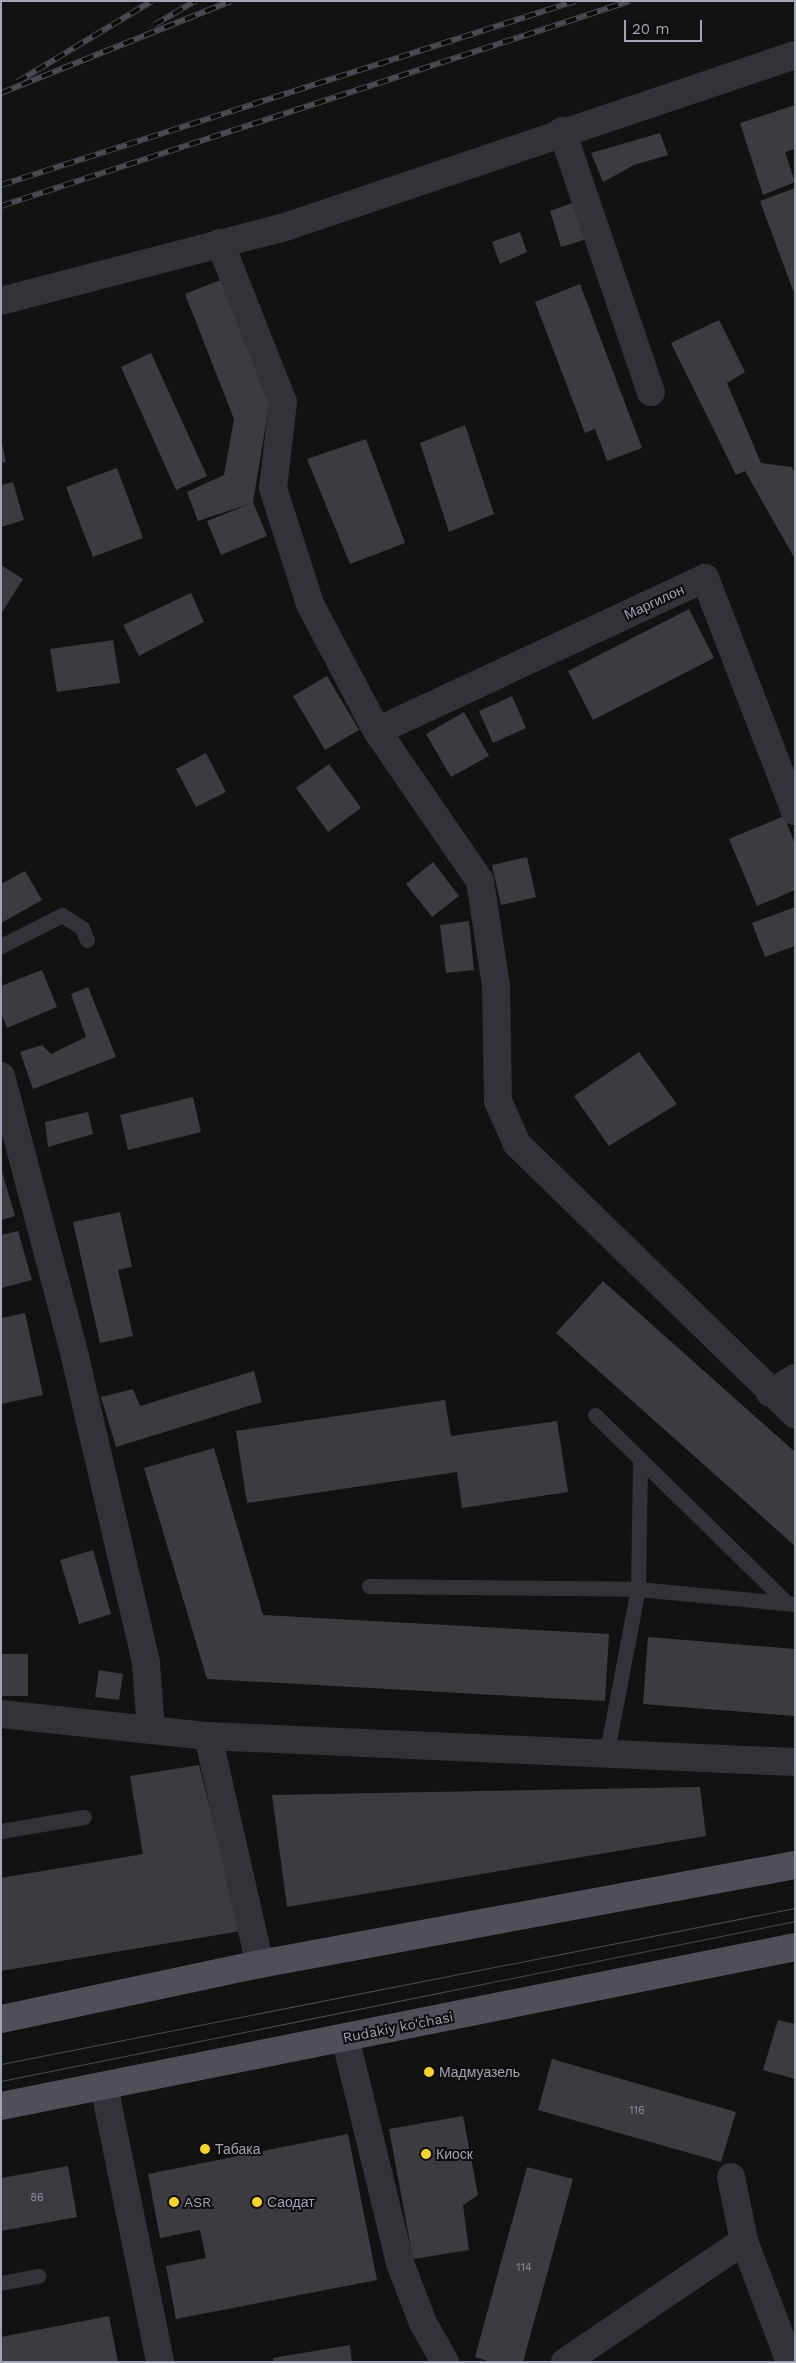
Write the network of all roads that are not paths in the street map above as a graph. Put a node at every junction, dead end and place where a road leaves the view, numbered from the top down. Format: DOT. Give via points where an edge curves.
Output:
graph roads {
  1 [pos="795,55"];
  2 [pos="562,131"];
  3 [pos="220,243"];
  4 [pos="1,301"];
  5 [pos="652,392"];
  6 [pos="377,731"];
  7 [pos="795,811"];
  8 [pos="87,940"];
  9 [pos="1,946"];
  10 [pos="1,1076"];
  11 [pos="795,1378"];
  12 [pos="770,1393"];
  13 [pos="795,1414"];
  14 [pos="595,1415"];
  15 [pos="640,1459"];
  16 [pos="369,1586"];
  17 [pos="638,1589"];
  18 [pos="791,1603"];
  19 [pos="1,1714"];
  20 [pos="151,1730"];
  21 [pos="208,1736"];
  22 [pos="606,1756"];
  23 [pos="795,1762"];
  24 [pos="84,1817"];
  25 [pos="1,1831"];
  26 [pos="795,1865"];
  27 [pos="795,1947"];
  28 [pos="260,1964"];
  29 [pos="1,2020"];
  30 [pos="345,2038"];
  31 [pos="104,2086"];
  32 [pos="1,2106"];
  33 [pos="731,2177"];
  34 [pos="744,2241"];
  35 [pos="38,2276"];
  36 [pos="1,2283"];
  37 [pos="160,2362"];
  38 [pos="445,2362"];
  39 [pos="565,2362"];
  40 [pos="790,2362"];
  1 -- 2 [label="street"];
  2 -- 3 [label="street" via="285,228"];
  2 -- 5 [label="street"];
  3 -- 4 [label="street"];
  3 -- 6 [label="street" via="283,402 273,488 278,506 310,604"];
  6 -- 7 [label="street, Маргилон" via="705,578"];
  6 -- 12 [label="street" via="480,880 496,985 498,1101 517,1144"];
  8 -- 9 [label="lane" via="82,928 62,915"];
  10 -- 20 [label="street" via="75,1357 146,1663"];
  11 -- 12 [label="street"];
  12 -- 13 [label="street"];
  14 -- 15 [label="lane"];
  15 -- 17 [label="lane"];
  15 -- 18 [label="lane"];
  16 -- 17 [label="lane"];
  17 -- 18 [label="lane"];
  17 -- 22 [label="lane"];
  19 -- 20 [label="street"];
  20 -- 21 [label="street"];
  21 -- 22 [label="street"];
  21 -- 28 [label="street"];
  22 -- 23 [label="street"];
  24 -- 25 [label="lane"];
  26 -- 28 [label="main road"];
  27 -- 30 [label="main road, Rudakiy ko'chasi"];
  28 -- 29 [label="main road"];
  30 -- 31 [label="main road, Rudakiy ko'chasi"];
  30 -- 38 [label="street" via="400,2263 423,2323"];
  31 -- 32 [label="main road, Rudakiy ko'chasi"];
  31 -- 37 [label="street"];
  33 -- 34 [label="street"];
  34 -- 39 [label="street"];
  34 -- 40 [label="street"];
  35 -- 36 [label="lane"];
}
